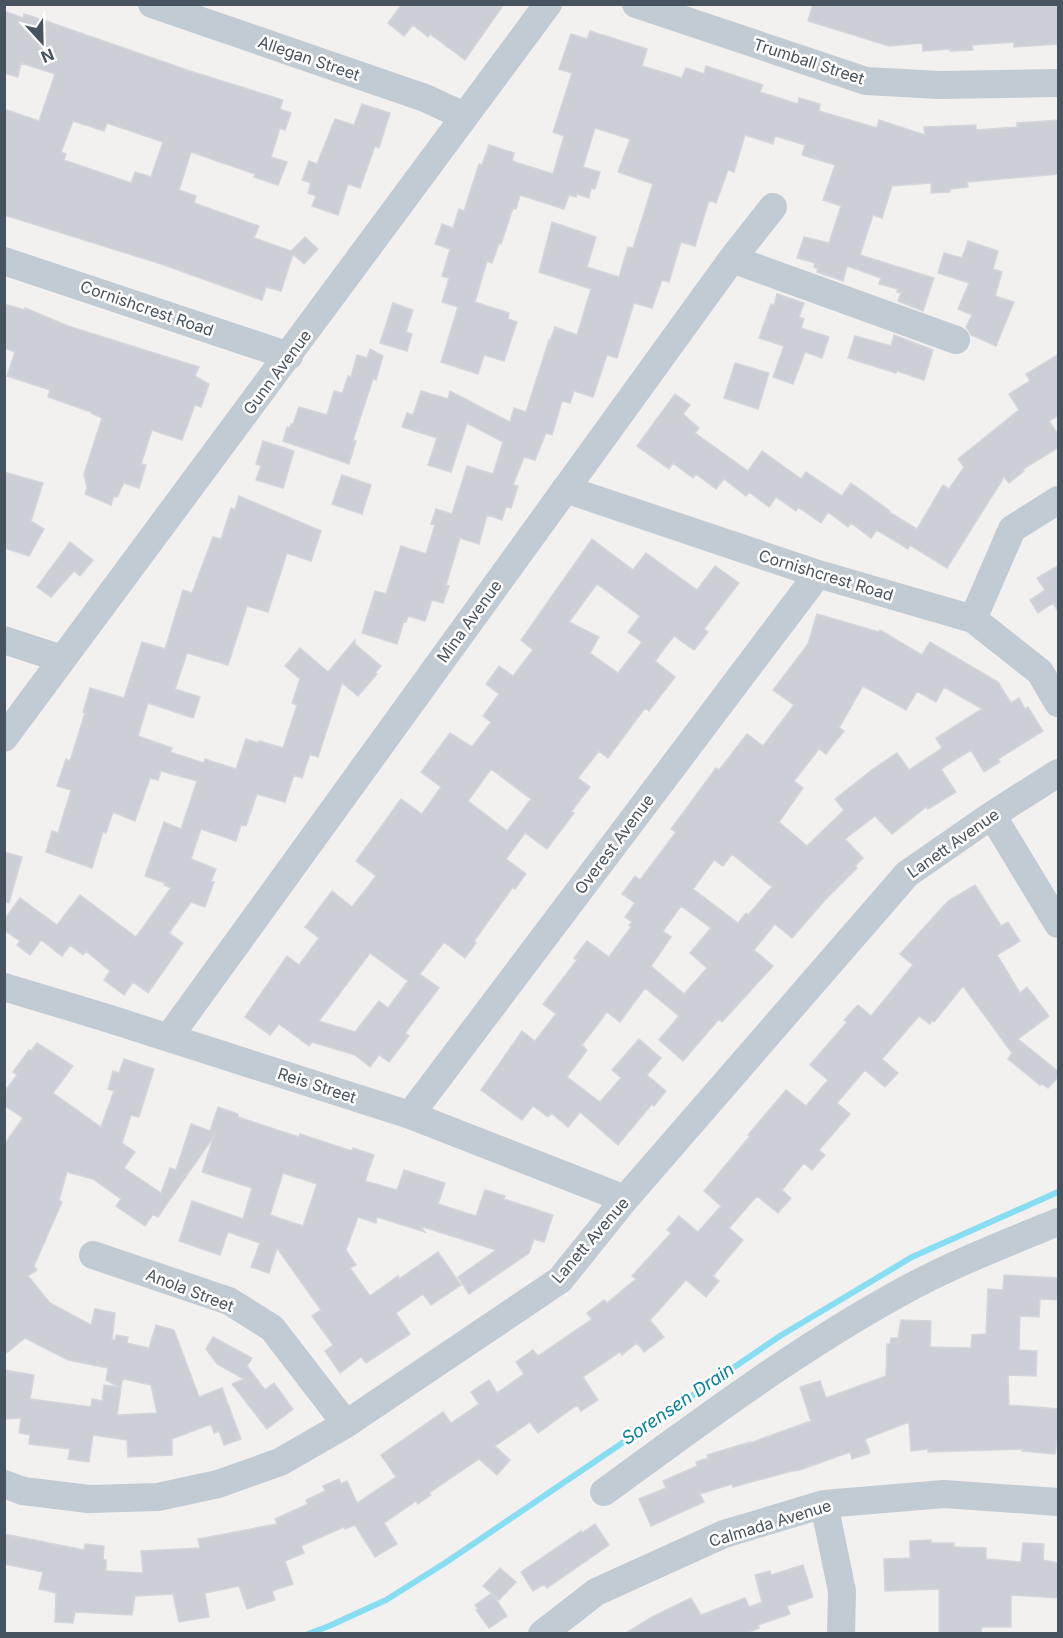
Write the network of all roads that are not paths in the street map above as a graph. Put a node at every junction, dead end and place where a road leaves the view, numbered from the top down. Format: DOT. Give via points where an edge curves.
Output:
graph roads {
  1 [pos="152,4"];
  2 [pos="548,4"];
  3 [pos="636,4"];
  4 [pos="1059,83"];
  5 [pos="464,116"];
  6 [pos="773,207"];
  7 [pos="732,259"];
  8 [pos="4,261"];
  9 [pos="956,340"];
  10 [pos="289,356"];
  11 [pos="565,489"];
  12 [pos="1059,500"];
  13 [pos="818,574"];
  14 [pos="973,619"];
  15 [pos="4,640"];
  16 [pos="62,659"];
  17 [pos="1059,703"];
  18 [pos="4,738"];
  19 [pos="1059,773"];
  20 [pos="992,815"];
  21 [pos="1059,924"];
  22 [pos="4,987"];
  23 [pos="169,1037"];
  24 [pos="410,1114"];
  25 [pos="625,1199"];
  26 [pos="1059,1222"];
  27 [pos="93,1255"];
  28 [pos="346,1424"];
  29 [pos="4,1484"];
  30 [pos="604,1492"];
  31 [pos="1059,1502"];
  32 [pos="824,1504"];
  33 [pos="542,1634"];
  34 [pos="841,1634"];
  1 -- 5 [label="street, Allegan Street" via="425,98"];
  2 -- 5 [label="street, Gunn Avenue"];
  3 -- 4 [label="street, Trumball Street" via="866,81 939,85"];
  5 -- 10 [label="street, Gunn Avenue"];
  6 -- 7 [label="street, Mina Avenue"];
  7 -- 9 [label="street"];
  7 -- 11 [label="street, Mina Avenue"];
  8 -- 10 [label="street, Cornishcrest Road"];
  10 -- 16 [label="street, Gunn Avenue"];
  11 -- 13 [label="street, Cornishcrest Road"];
  11 -- 23 [label="street, Mina Avenue"];
  12 -- 14 [label="street" via="1012,529"];
  13 -- 14 [label="street, Cornishcrest Road"];
  13 -- 24 [label="street, Overest Avenue"];
  14 -- 17 [label="street, Cornishcrest Road" via="1040,672"];
  15 -- 16 [label="street"];
  16 -- 18 [label="street, Gunn Avenue"];
  19 -- 20 [label="street, Lanett Avenue"];
  20 -- 21 [label="street"];
  20 -- 25 [label="street, Lanett Avenue" via="907,874"];
  22 -- 23 [label="street, Reis Street"];
  23 -- 24 [label="street, Reis Street"];
  24 -- 25 [label="street, Reis Street"];
  25 -- 28 [label="street, Lanett Avenue" via="560,1280"];
  26 -- 30 [label="street" via="1001,1245 887,1300 782,1363"];
  27 -- 28 [label="street, Anola Street" via="229,1301 272,1328"];
  28 -- 29 [label="street, Lanett Avenue" via="280,1462 218,1484 158,1497 88,1499 23,1491"];
  31 -- 32 [label="street, Calmada Avenue" via="944,1494"];
  32 -- 33 [label="street, Calmada Avenue" via="724,1534 606,1587"];
  32 -- 34 [label="street" via="842,1591"];
}
